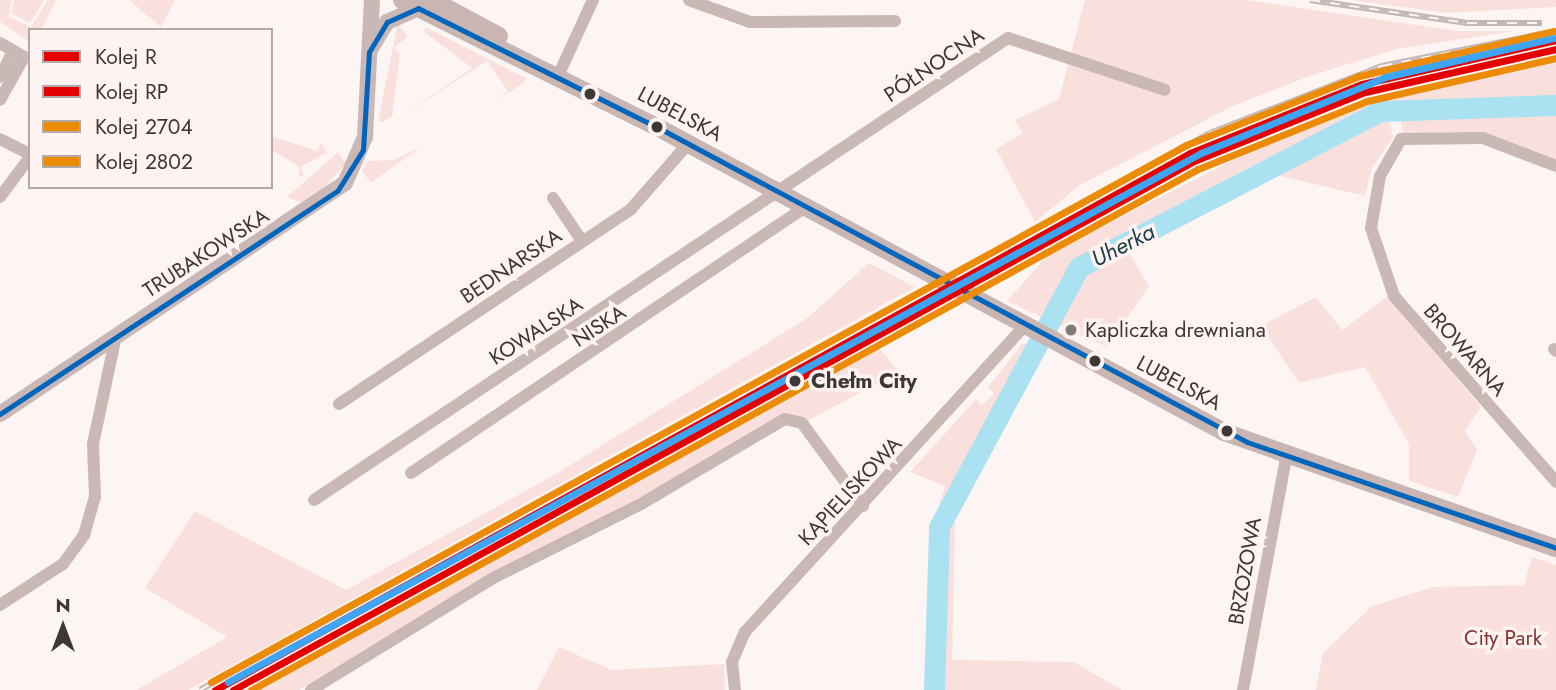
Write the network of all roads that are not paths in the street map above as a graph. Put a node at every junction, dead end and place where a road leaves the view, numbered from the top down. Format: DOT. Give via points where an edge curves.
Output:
graph roads {
  1 [pos="372,0"];
  2 [pos="402,0"];
  3 [pos="593,0"];
  4 [pos="689,0"];
  5 [pos="425,4"];
  6 [pos="895,21"];
  7 [pos="0,43"];
  8 [pos="13,51"];
  9 [pos="369,52"];
  10 [pos="551,72"];
  11 [pos="0,76"];
  12 [pos="1165,90"];
  13 [pos="0,100"];
  14 [pos="0,139"];
  15 [pos="688,144"];
  16 [pos="28,155"];
  17 [pos="28,159"];
  18 [pos="1554,164"];
  19 [pos="779,194"];
  20 [pos="0,197"];
  21 [pos="553,198"];
  22 [pos="804,208"];
  23 [pos="582,241"];
  24 [pos="1027,330"];
  25 [pos="116,336"];
  26 [pos="339,404"];
  27 [pos="0,414"];
  28 [pos="1286,458"];
  29 [pos="411,473"];
  30 [pos="1556,481"];
  31 [pos="314,500"];
  32 [pos="863,506"];
  33 [pos="1556,548"];
  34 [pos="0,605"];
  35 [pos="311,690"];
  36 [pos="735,690"];
  37 [pos="1242,690"];
  1 -- 9 [label="street, TRUBAKOWSKA"];
  2 -- 5 [label="main road, LUBELSKA"];
  3 -- 10 [label="street"];
  4 -- 6 [label="street" via="750,22"];
  5 -- 9 [label="street" via="387,22"];
  5 -- 10 [label="main road, LUBELSKA"];
  7 -- 8 [label="street"];
  8 -- 11 [label="street"];
  8 -- 13 [label="street" via="24,57 24,65"];
  9 -- 25 [label="street, TRUBAKOWSKA" via="363,150 345,183"];
  10 -- 15 [label="main road, LUBELSKA"];
  12 -- 19 [label="street, PÓŁNOCNA" via="1008,38"];
  14 -- 16 [label="street"];
  15 -- 19 [label="main road, LUBELSKA"];
  15 -- 23 [label="street, BEDNARSKA" via="657,186"];
  17 -- 20 [label="street"];
  18 -- 30 [label="street, BROWARNA" via="1483,138 1401,139 1380,176 1371,228 1394,296"];
  19 -- 22 [label="main road, LUBELSKA"];
  19 -- 31 [label="street, KOWALSKA"];
  21 -- 23 [label="street"];
  22 -- 24 [label="main road, LUBELSKA"];
  22 -- 29 [label="street, NISKA"];
  23 -- 26 [label="street, BEDNARSKA"];
  24 -- 28 [label="main road, LUBELSKA"];
  24 -- 32 [label="street, KĄPIELISKOWA"];
  25 -- 27 [label="street, TRUBAKOWSKA"];
  25 -- 34 [label="street" via="93,444 95,497 84,535 63,564"];
  28 -- 33 [label="main road, LUBELSKA"];
  28 -- 37 [label="street, BRZOZOWA"];
  32 -- 35 [label="street" via="802,423 785,419 641,504 495,577"];
  32 -- 36 [label="street, KĄPIELISKOWA" via="735,646"];
}
